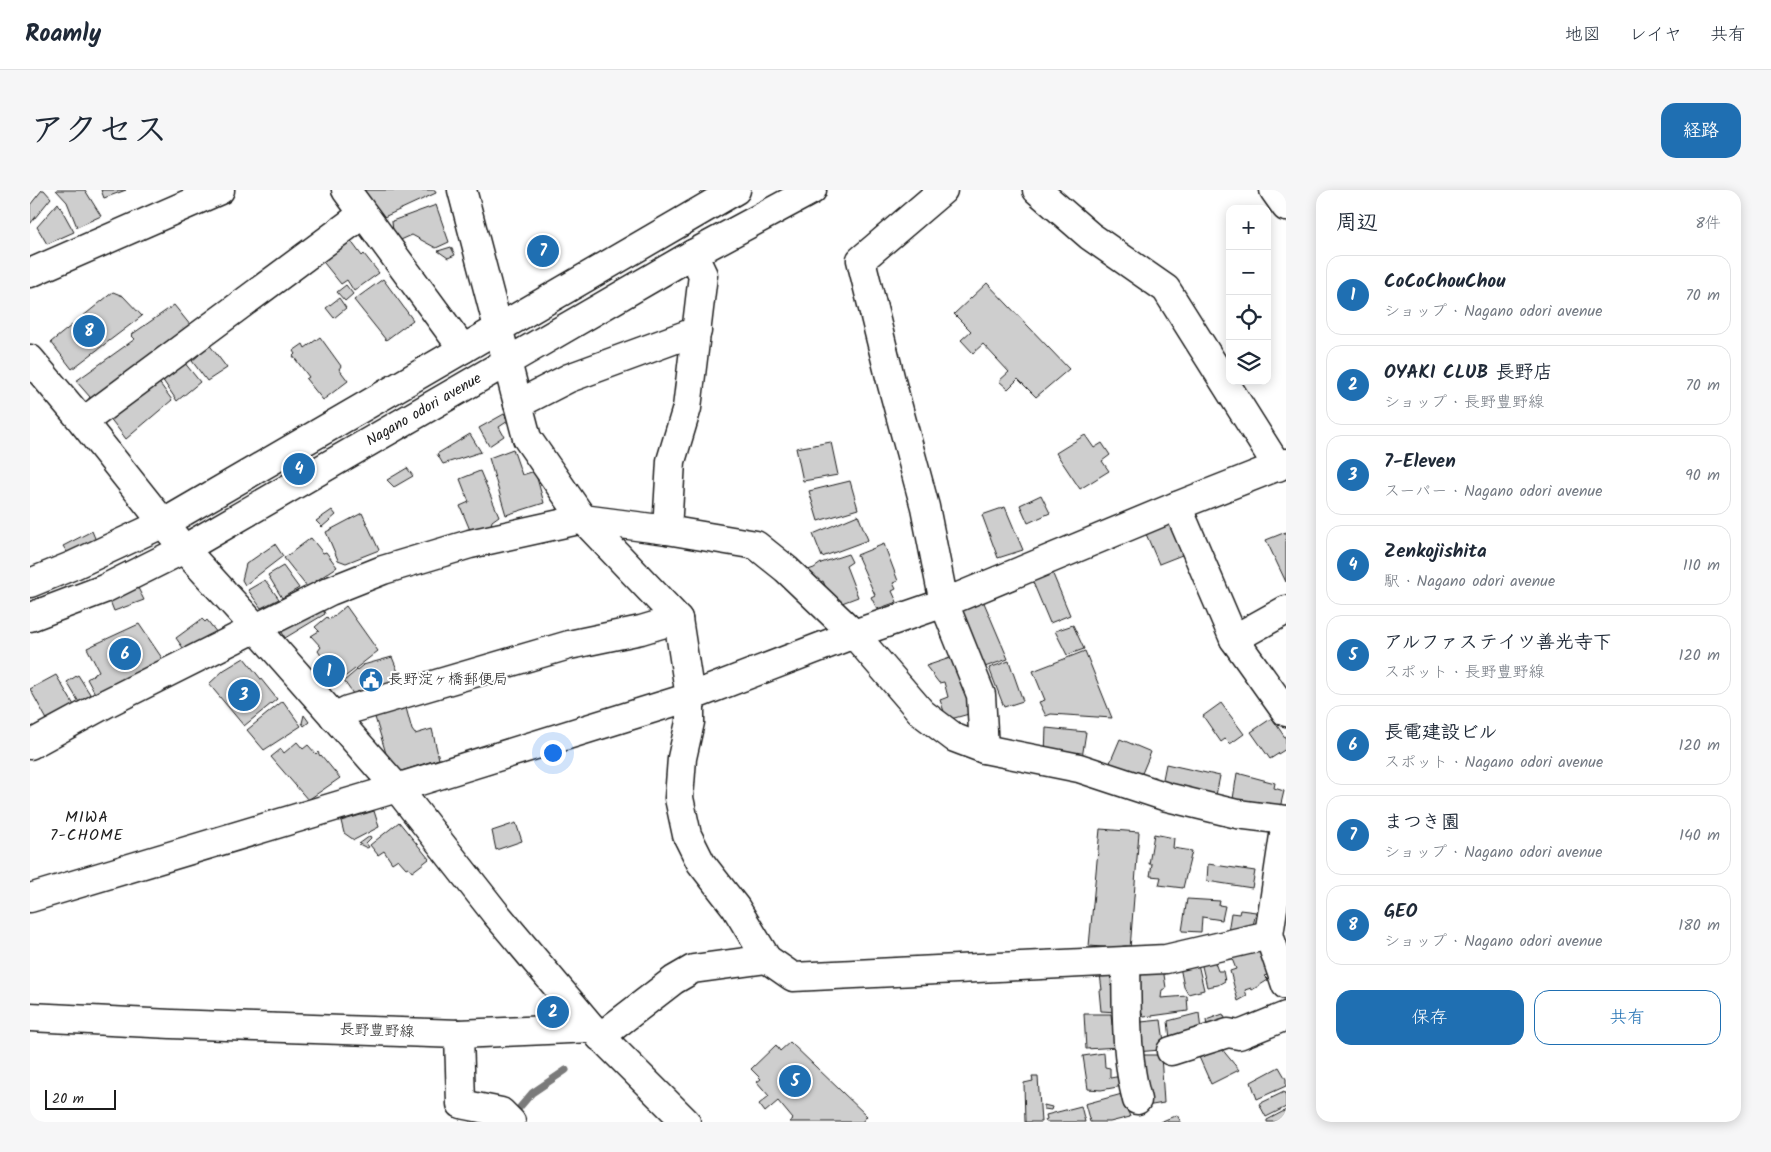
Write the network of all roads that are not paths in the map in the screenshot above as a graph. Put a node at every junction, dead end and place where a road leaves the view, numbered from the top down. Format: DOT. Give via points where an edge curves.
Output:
graph roads {
  1 [pos="220,190"];
  2 [pos="346,190"];
  3 [pos="462,190"];
  4 [pos="812,190"];
  5 [pos="943,190"];
  6 [pos="1037,190"];
  7 [pos="1274,190"];
  8 [pos="726,192"];
  9 [pos="1286,207"];
  10 [pos="364,214"];
  11 [pos="693,254"];
  12 [pos="30,273"];
  13 [pos="498,328"];
  14 [pos="697,331"];
  15 [pos="463,349"];
  16 [pos="30,359"];
  17 [pos="506,363"];
  18 [pos="518,404"];
  19 [pos="83,422"];
  20 [pos="1282,465"];
  21 [pos="1177,506"];
  22 [pos="583,519"];
  23 [pos="164,523"];
  24 [pos="667,530"];
  25 [pos="184,549"];
  26 [pos="30,583"];
  27 [pos="944,603"];
  28 [pos="1286,610"];
  29 [pos="30,617"];
  30 [pos="678,619"];
  31 [pos="256,628"];
  32 [pos="854,634"];
  33 [pos="1234,640"];
  34 [pos="690,697"];
  35 [pos="1286,712"];
  36 [pos="334,717"];
  37 [pos="30,745"];
  38 [pos="984,749"];
  39 [pos="397,788"];
  40 [pos="1286,821"];
  41 [pos="30,898"];
  42 [pos="1269,935"];
  43 [pos="767,959"];
  44 [pos="1126,961"];
  45 [pos="1286,985"];
  46 [pos="1286,1016"];
  47 [pos="30,1017"];
  48 [pos="596,1032"];
  49 [pos="459,1034"];
  50 [pos="1171,1051"];
  51 [pos="1137,1100"];
  52 [pos="504,1119"];
  53 [pos="686,1122"];
  1 -- 12 [label="street"];
  2 -- 10 [label="street"];
  3 -- 13 [label="street"];
  4 -- 11 [label="street, Nagano odori avenue"];
  5 -- 27 [label="street" via="862,260 925,507"];
  6 -- 20 [label="street" via="1090,236 1166,289"];
  7 -- 9 [label="street"];
  8 -- 13 [label="street"];
  10 -- 15 [label="street"];
  10 -- 19 [label="street"];
  11 -- 14 [label="street" via="703,275"];
  11 -- 17 [label="street, Nagano odori avenue"];
  13 -- 15 [label="street"];
  13 -- 17 [label="street"];
  14 -- 18 [label="street" via="569,378"];
  14 -- 24 [label="street" via="686,408 672,461"];
  15 -- 23 [label="street"];
  16 -- 19 [label="street"];
  17 -- 18 [label="street"];
  17 -- 25 [label="street, Nagano odori avenue"];
  18 -- 22 [label="street" via="527,438"];
  19 -- 23 [label="street"];
  20 -- 21 [label="street"];
  21 -- 27 [label="street"];
  21 -- 33 [label="street"];
  22 -- 24 [label="street"];
  22 -- 30 [label="street"];
  22 -- 31 [label="street" via="470,544 383,570 330,591"];
  23 -- 25 [label="street"];
  23 -- 26 [label="street"];
  24 -- 32 [label="street" via="756,545"];
  25 -- 29 [label="street, Nagano odori avenue" via="104,589"];
  25 -- 31 [label="street"];
  27 -- 32 [label="street"];
  27 -- 38 [label="street" via="981,695"];
  28 -- 33 [label="street"];
  30 -- 34 [label="street"];
  30 -- 36 [label="street" via="569,645 348,710"];
  31 -- 36 [label="street"];
  31 -- 37 [label="street"];
  32 -- 34 [label="street"];
  32 -- 38 [label="street" via="922,713 955,738"];
  33 -- 35 [label="street"];
  34 -- 39 [label="street"];
  34 -- 43 [label="street" via="690,722 682,758 679,798 687,835 701,862 736,908"];
  36 -- 39 [label="street"];
  38 -- 40 [label="street" via="1079,768 1167,797 1237,814"];
  39 -- 41 [label="street"];
  39 -- 48 [label="street" via="496,914"];
  40 -- 42 [label="street"];
  42 -- 44 [label="street" via="1166,959"];
  42 -- 45 [label="street"];
  43 -- 44 [label="street" via="793,977"];
  43 -- 48 [label="street" via="693,969"];
  44 -- 51 [label="street" via="1132,1082"];
  46 -- 50 [label="street" via="1239,1035 1228,1033"];
  47 -- 49 [label="street, 長野豊野線"];
  48 -- 49 [label="street, 長野豊野線"];
  48 -- 53 [label="street"];
  49 -- 52 [label="street" via="461,1104"];
}
